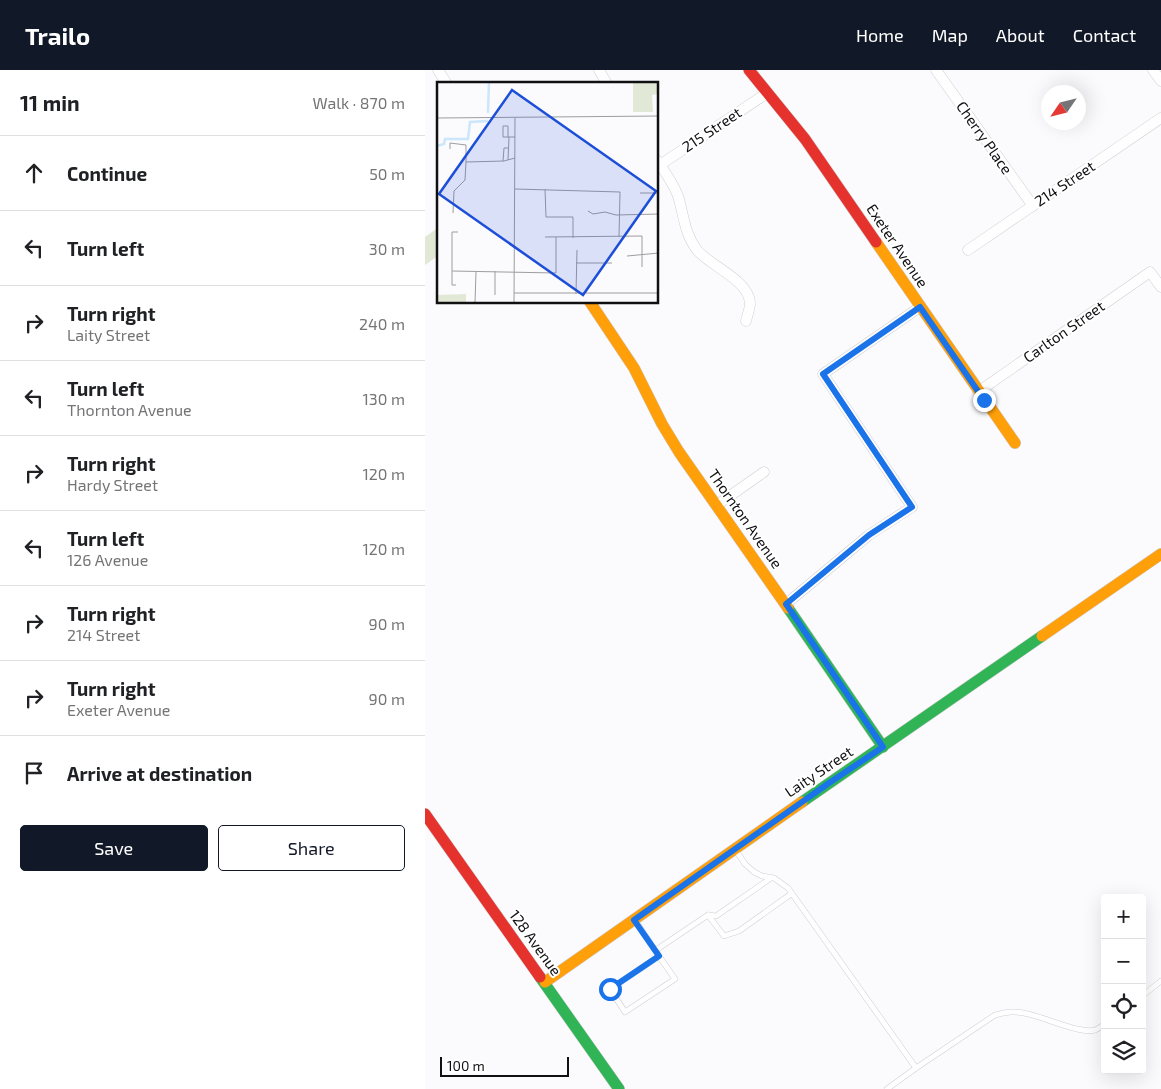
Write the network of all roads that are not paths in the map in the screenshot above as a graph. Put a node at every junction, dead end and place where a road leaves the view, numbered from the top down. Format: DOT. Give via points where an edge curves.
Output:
graph roads {
  1 [pos="438,70"];
  2 [pos="599,70"];
  3 [pos="749,70"];
  4 [pos="936,70"];
  5 [pos="1153,70"];
  6 [pos="1161,81"];
  7 [pos="446,82"];
  8 [pos="606,82"];
  9 [pos="767,93"];
  10 [pos="1161,118"];
  11 [pos="659,164"];
  12 [pos="1033,206"];
  13 [pos="968,250"];
  14 [pos="1161,287"];
  15 [pos="591,304"];
  16 [pos="920,307"];
  17 [pos="746,322"];
  18 [pos="978,392"];
  19 [pos="1015,444"];
  20 [pos="764,472"];
  21 [pos="717,505"];
  22 [pos="1161,554"];
  23 [pos="786,604"];
  24 [pos="883,747"];
  25 [pos="425,814"];
  26 [pos="735,849"];
  27 [pos="771,878"];
  28 [pos="791,894"];
  29 [pos="708,915"];
  30 [pos="634,920"];
  31 [pos="657,953"];
  32 [pos="1161,981"];
  33 [pos="545,982"];
  34 [pos="1146,993"];
  35 [pos="1101,1026"];
  36 [pos="916,1068"];
  37 [pos="619,1089"];
  38 [pos="887,1089"];
  1 -- 7 [label="street"];
  2 -- 8 [label="street"];
  3 -- 9 [label="street, Exeter Avenue"];
  4 -- 12 [label="street, Cherry Place"];
  5 -- 6 [label="street"];
  9 -- 11 [label="street, 215 Street"];
  9 -- 16 [label="street, Exeter Avenue" via="805,139"];
  10 -- 12 [label="street, 214 Street"];
  11 -- 17 [label="street" via="674,186 693,244 710,262 736,281 748,296 750,304"];
  12 -- 13 [label="street, 214 Street"];
  14 -- 18 [label="street, Carlton Street" via="1150,272"];
  15 -- 21 [label="street, Thornton Avenue" via="637,373 674,444"];
  16 -- 18 [label="street, Exeter Avenue"];
  16 -- 23 [label="street" via="823,374 912,507 869,535"];
  18 -- 19 [label="street, Exeter Avenue"];
  20 -- 21 [label="street"];
  21 -- 23 [label="street, Thornton Avenue"];
  22 -- 24 [label="street, Laity Street"];
  23 -- 24 [label="street, Thornton Avenue"];
  24 -- 26 [label="street, Laity Street"];
  25 -- 33 [label="street, 128 Avenue"];
  26 -- 27 [label="lane" via="754,872"];
  26 -- 30 [label="street, Laity Street"];
  27 -- 28 [label="lane" via="788,888"];
  27 -- 29 [label="lane" via="716,916"];
  28 -- 29 [label="lane" via="739,931 724,936"];
  28 -- 36 [label="lane"];
  29 -- 31 [label="lane"];
  30 -- 31 [label="lane"];
  30 -- 33 [label="street, Laity Street"];
  31 -- 31 [label="lane" via="610,989 625,1012 675,979"];
  32 -- 34 [label="lane"];
  33 -- 37 [label="street, 128 Avenue"];
  35 -- 36 [label="lane" via="1084,1030 1012,1011 995,1015"];
  36 -- 38 [label="lane"];
}
